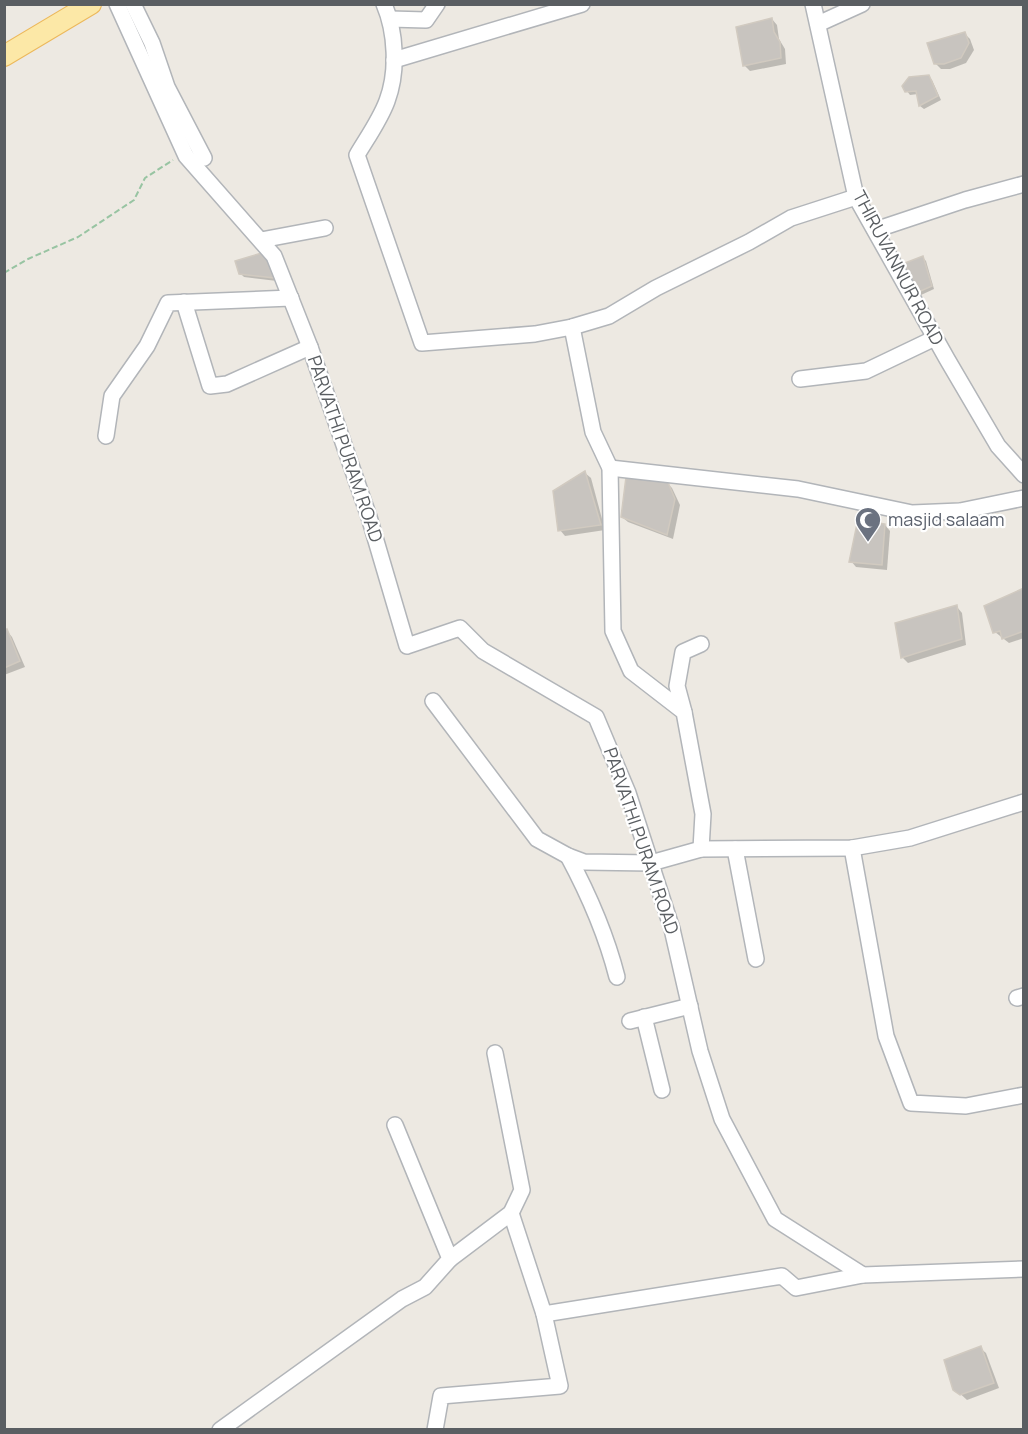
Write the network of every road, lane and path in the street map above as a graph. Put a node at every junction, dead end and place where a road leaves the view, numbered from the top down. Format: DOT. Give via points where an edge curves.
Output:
graph roads {
  1 [pos="91,4"];
  2 [pos="117,4"];
  3 [pos="133,4"];
  4 [pos="437,4"];
  5 [pos="582,4"];
  6 [pos="813,4"];
  7 [pos="862,4"];
  8 [pos="387,12"];
  9 [pos="818,24"];
  10 [pos="4,56"];
  11 [pos="394,60"];
  12 [pos="180,156"];
  13 [pos="204,158"];
  14 [pos="1023,184"];
  15 [pos="856,197"];
  16 [pos="325,228"];
  17 [pos="875,230"];
  18 [pos="261,240"];
  19 [pos="4,273"];
  20 [pos="291,298"];
  21 [pos="184,302"];
  22 [pos="572,327"];
  23 [pos="935,338"];
  24 [pos="310,346"];
  25 [pos="800,379"];
  26 [pos="106,436"];
  27 [pos="610,468"];
  28 [pos="1023,475"];
  29 [pos="1023,498"];
  30 [pos="701,644"];
  31 [pos="433,702"];
  32 [pos="684,712"];
  33 [pos="1023,802"];
  34 [pos="852,848"];
  35 [pos="701,849"];
  36 [pos="735,849"];
  37 [pos="568,856"];
  38 [pos="651,864"];
  39 [pos="756,959"];
  40 [pos="617,977"];
  41 [pos="690,1006"];
  42 [pos="495,1053"];
  43 [pos="662,1090"];
  44 [pos="1023,1095"];
  45 [pos="395,1125"];
  46 [pos="511,1213"];
  47 [pos="450,1259"];
  48 [pos="1023,1269"];
  49 [pos="863,1275"];
  50 [pos="544,1314"];
  51 [pos="219,1430"];
  52 [pos="435,1430"];
  1 -- 10 [label="main road"];
  2 -- 18 [label="street, PARVATHI PURAM ROAD" via="186,156"];
  3 -- 13 [label="street" via="167,87"];
  4 -- 8 [label="street" via="426,20"];
  5 -- 11 [label="street"];
  6 -- 9 [label="street, THIRUVANNUR ROAD"];
  7 -- 9 [label="street"];
  8 -- 11 [label="street"];
  9 -- 15 [label="street, THIRUVANNUR ROAD"];
  11 -- 22 [label="street" via="387,101 357,155 422,343 535,334"];
  12 -- 19 [label="path" via="145,178 134,200 78,237"];
  14 -- 17 [label="street"];
  15 -- 17 [label="street, THIRUVANNUR ROAD"];
  15 -- 22 [label="street" via="791,218 609,316"];
  16 -- 18 [label="street"];
  17 -- 23 [label="street, THIRUVANNUR ROAD"];
  18 -- 20 [label="street, PARVATHI PURAM ROAD" via="274,256"];
  20 -- 21 [label="street"];
  20 -- 24 [label="street, PARVATHI PURAM ROAD"];
  21 -- 24 [label="street" via="210,386 227,384"];
  21 -- 26 [label="street" via="168,303 147,346 112,396"];
  22 -- 27 [label="street" via="593,432"];
  23 -- 25 [label="street" via="866,371"];
  23 -- 28 [label="street, THIRUVANNUR ROAD" via="998,446"];
  24 -- 38 [label="street, PARVATHI PURAM ROAD" via="369,517 407,646 459,628 483,651 596,717"];
  27 -- 29 [label="street" via="798,489 912,513 960,511"];
  27 -- 32 [label="street" via="613,631 631,670"];
  30 -- 32 [label="street" via="683,652 677,686"];
  31 -- 37 [label="street" via="537,839"];
  32 -- 35 [label="street" via="703,814"];
  33 -- 34 [label="street" via="910,838"];
  34 -- 36 [label="street"];
  34 -- 44 [label="street" via="886,1036 911,1103 966,1106"];
  35 -- 36 [label="street"];
  35 -- 38 [label="street"];
  36 -- 39 [label="street"];
  37 -- 38 [label="street" via="584,862"];
  37 -- 40 [label="street" via="607,940"];
  38 -- 41 [label="street, PARVATHI PURAM ROAD" via="672,929"];
  41 -- 43 [label="street" via="637,1019"];
  41 -- 49 [label="street, PARVATHI PURAM ROAD" via="722,1119 775,1219"];
  42 -- 46 [label="street" via="522,1190"];
  45 -- 47 [label="street"];
  46 -- 47 [label="street"];
  46 -- 50 [label="street"];
  47 -- 51 [label="street" via="424,1287"];
  48 -- 49 [label="street"];
  49 -- 50 [label="street" via="796,1288 782,1276"];
  50 -- 52 [label="street" via="560,1386 441,1396"];
}
